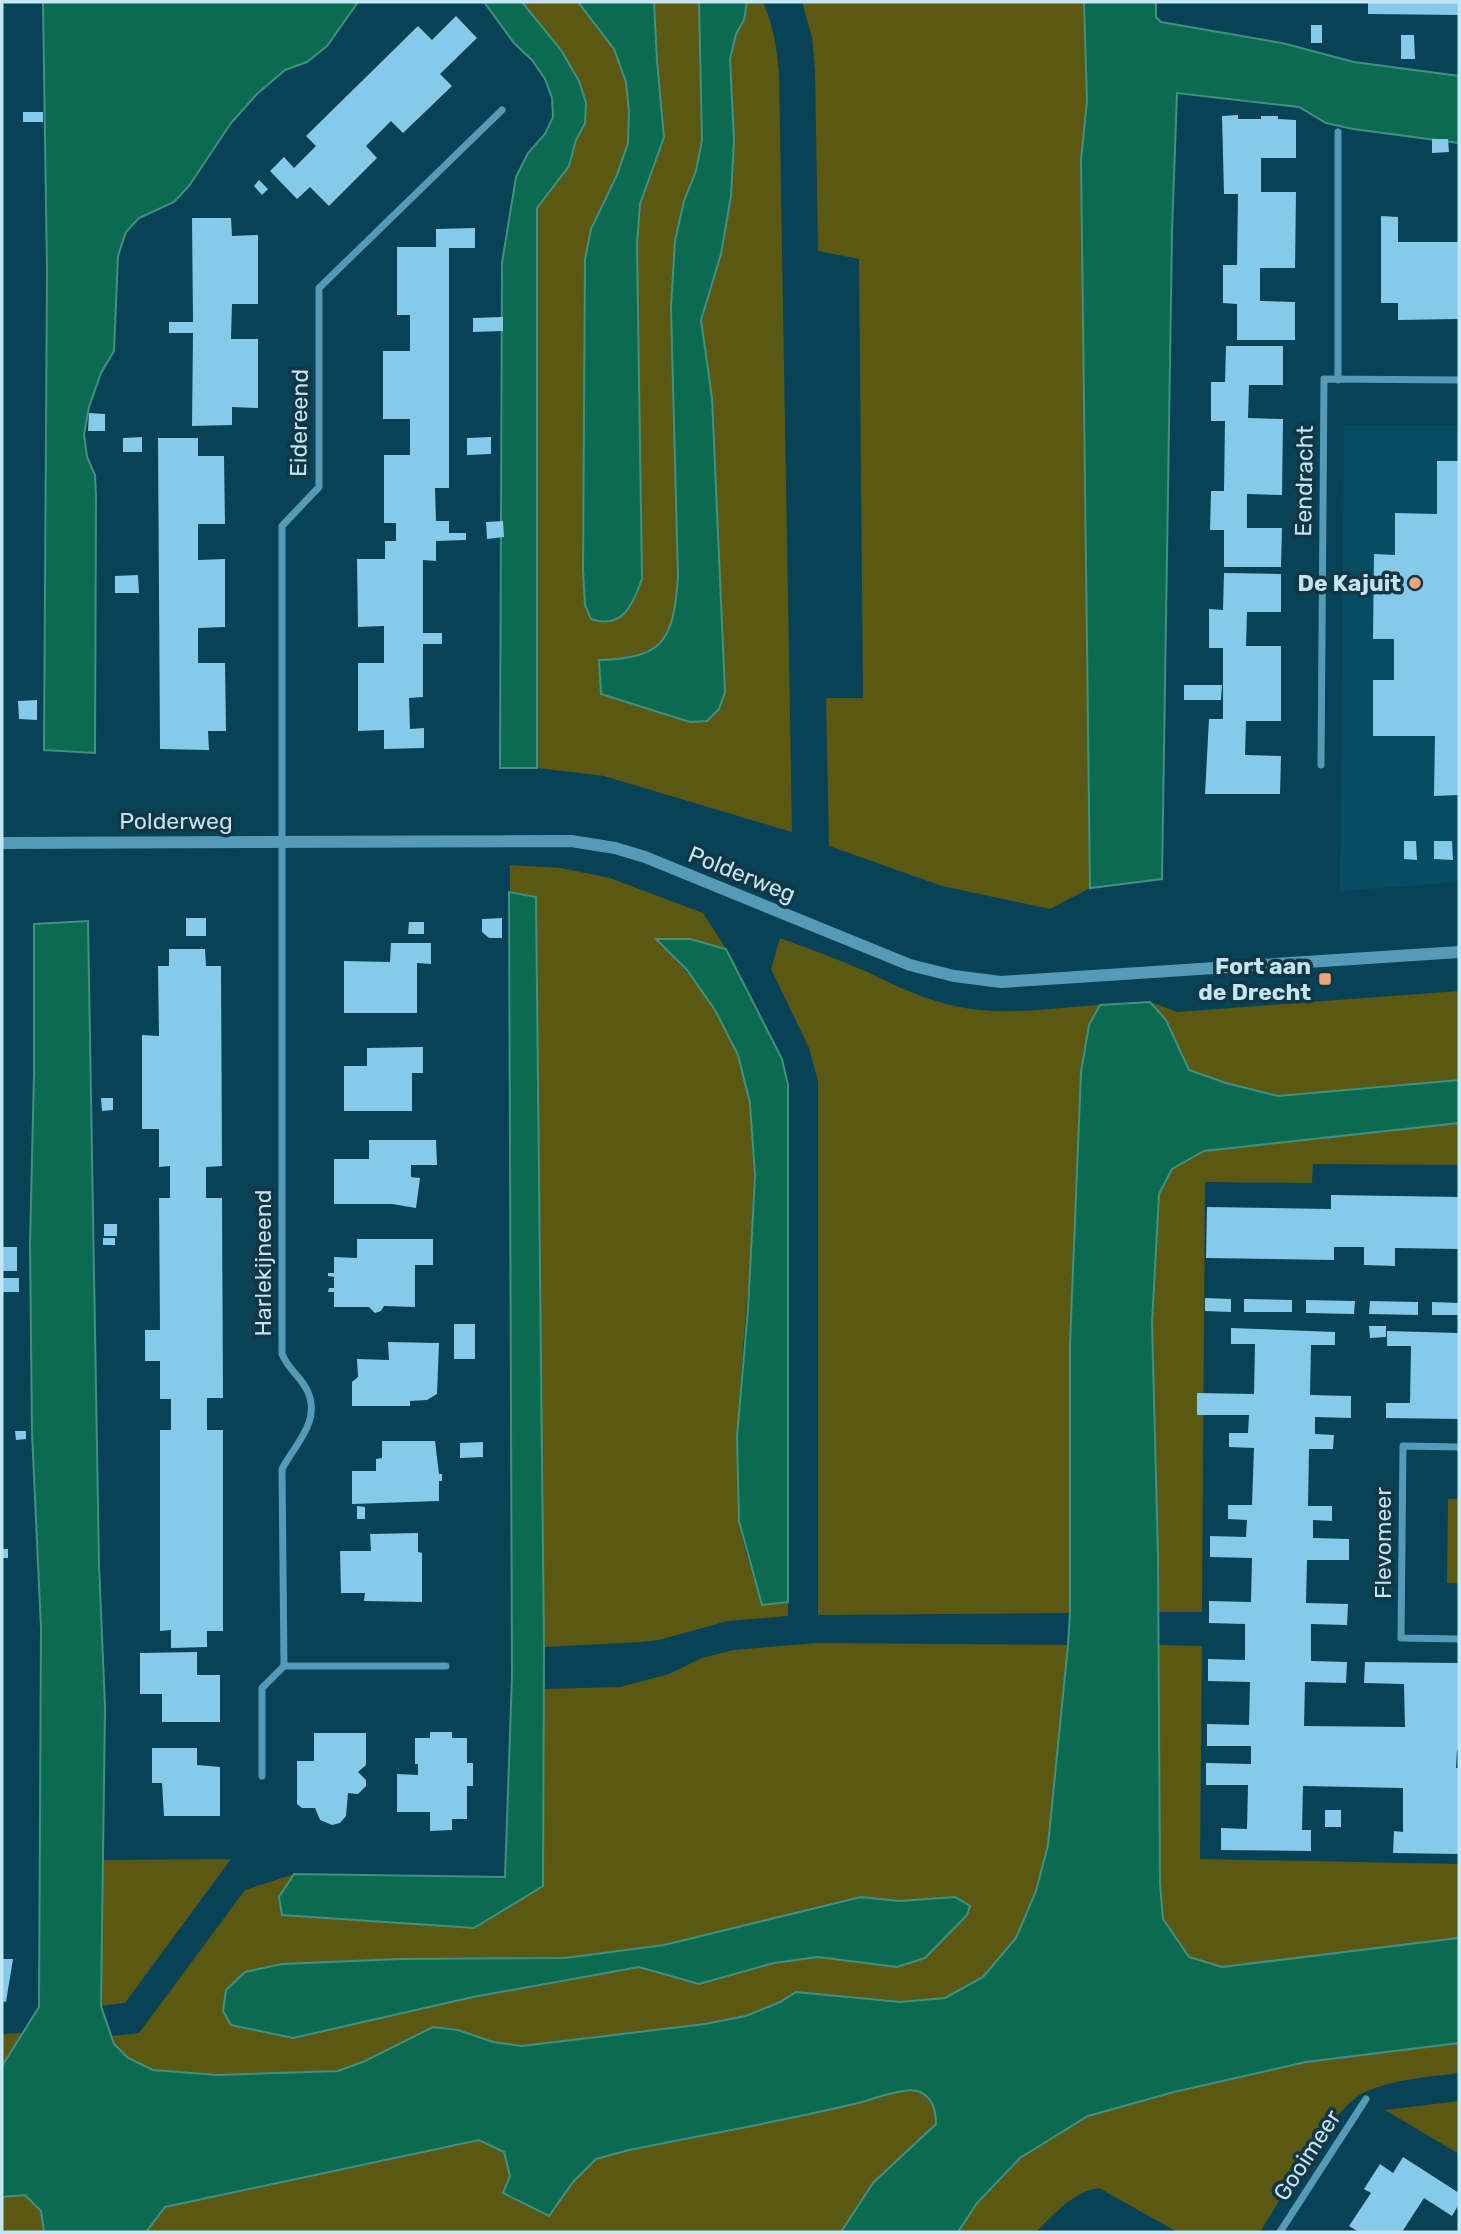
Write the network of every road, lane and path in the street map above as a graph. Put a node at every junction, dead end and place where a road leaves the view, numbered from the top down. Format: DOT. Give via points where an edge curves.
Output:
graph roads {
  1 [pos="502,110"];
  2 [pos="1338,132"];
  3 [pos="1339,380"];
  4 [pos="1459,380"];
  5 [pos="1321,765"];
  6 [pos="282,842"];
  7 [pos="2,843"];
  8 [pos="1459,952"];
  9 [pos="1459,1447"];
  10 [pos="1459,1639"];
  11 [pos="284,1666"];
  12 [pos="446,1666"];
  13 [pos="262,1776"];
  14 [pos="1366,2099"];
  15 [pos="1280,2232"];
  1 -- 6 [label="street, Eidereend" via="319,288 319,487 282,526"];
  2 -- 3 [label="street"];
  3 -- 4 [label="street"];
  3 -- 5 [label="street, Eendracht" via="1324,379"];
  6 -- 7 [label="street, Polderweg"];
  6 -- 8 [label="street, Polderweg" via="543,840 615,848 910,965 1001,982"];
  6 -- 11 [label="street, Harlekijneend" via="282,1354 307,1391 311,1411 302,1441 282,1469"];
  9 -- 10 [label="street, Flevomeer" via="1403,1446 1401,1638"];
  11 -- 12 [label="street"];
  11 -- 13 [label="street" via="262,1688"];
  14 -- 15 [label="street, Gooimeer"];
}
